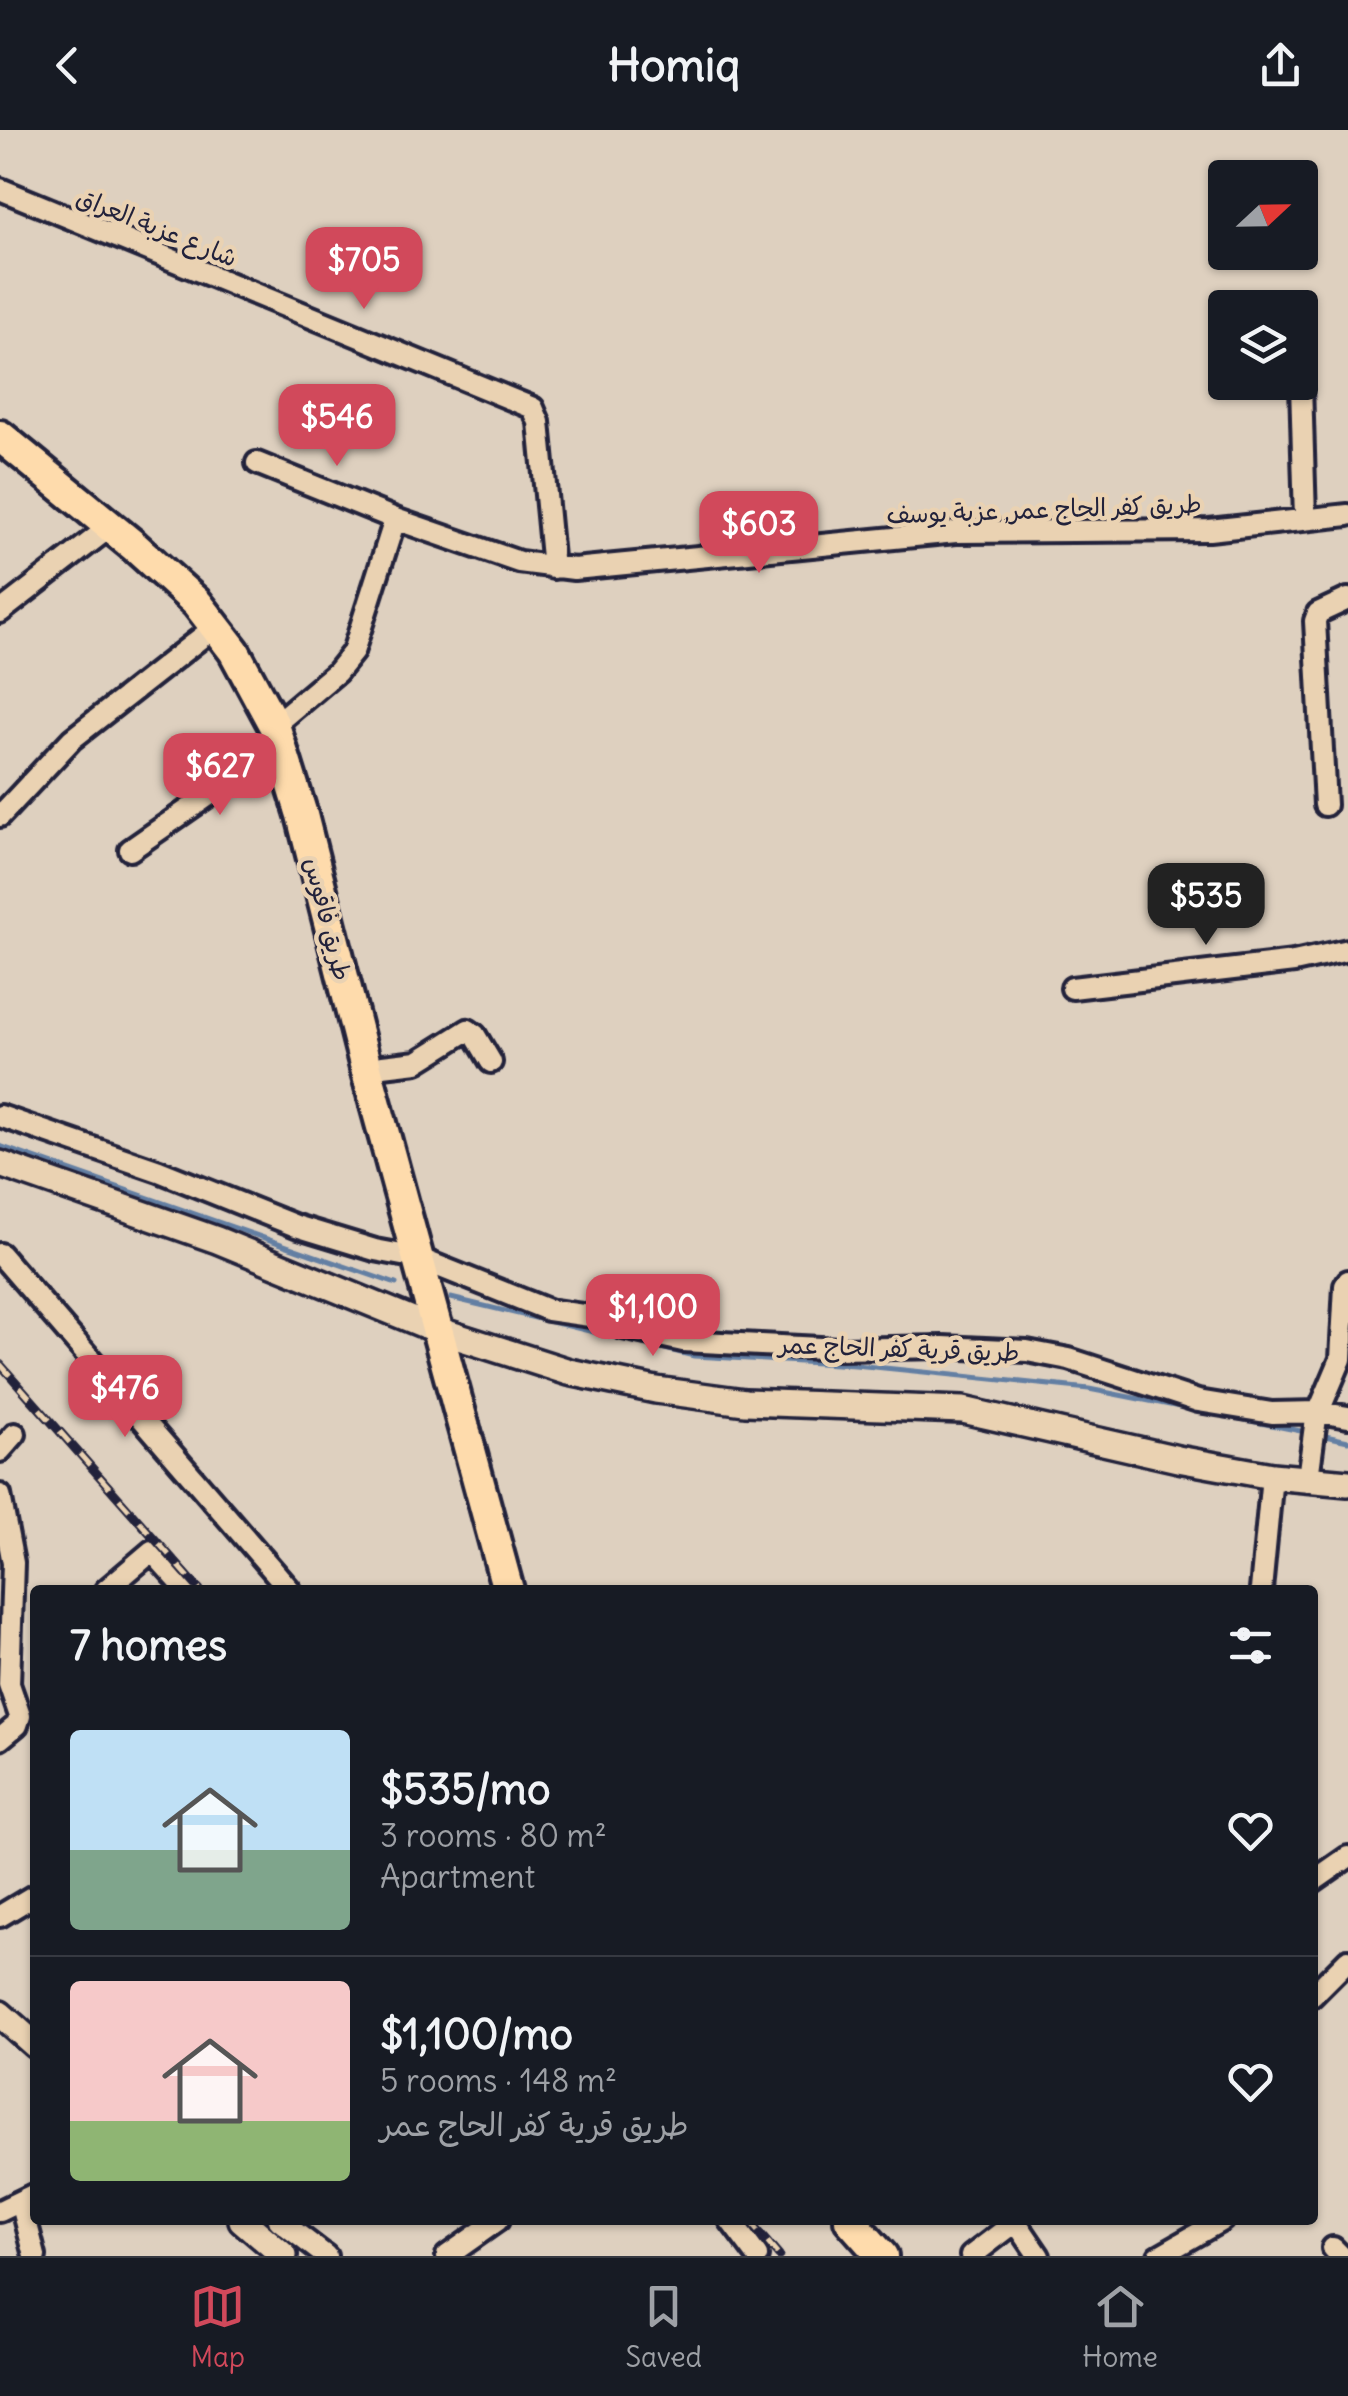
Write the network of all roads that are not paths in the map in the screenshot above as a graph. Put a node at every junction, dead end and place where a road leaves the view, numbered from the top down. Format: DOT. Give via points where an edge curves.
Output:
graph roads {
  1 [pos="0,190"];
  2 [pos="1302,400"];
  3 [pos="0,436"];
  4 [pos="257,464"];
  5 [pos="1348,517"];
  6 [pos="1306,519"];
  7 [pos="398,520"];
  8 [pos="111,526"];
  9 [pos="553,568"];
  10 [pos="1348,599"];
  11 [pos="0,612"];
  12 [pos="216,626"];
  13 [pos="278,735"];
  14 [pos="1325,804"];
  15 [pos="0,816"];
  16 [pos="130,850"];
  17 [pos="1348,950"];
  18 [pos="1072,988"];
  19 [pos="491,1062"];
  20 [pos="366,1068"];
  21 [pos="0,1116"];
  22 [pos="0,1164"];
  23 [pos="0,1254"];
  24 [pos="418,1258"];
  25 [pos="1348,1281"];
  26 [pos="437,1330"];
  27 [pos="1318,1415"];
  28 [pos="1348,1417"];
  29 [pos="15,1434"];
  30 [pos="0,1451"];
  31 [pos="1309,1470"];
  32 [pos="1272,1476"];
  33 [pos="1348,1484"];
  34 [pos="0,1495"];
  35 [pos="112,1585"];
  36 [pos="183,1585"];
  37 [pos="286,1585"];
  38 [pos="507,1585"];
  39 [pos="1262,1585"];
  40 [pos="0,1739"];
  41 [pos="1348,1858"];
  42 [pos="1318,1878"];
  43 [pos="30,1898"];
  44 [pos="0,1916"];
  45 [pos="1348,1960"];
  46 [pos="1318,1990"];
  47 [pos="0,2014"];
  48 [pos="30,2041"];
  49 [pos="28,2198"];
  50 [pos="0,2210"];
  51 [pos="31,2225"];
  52 [pos="248,2225"];
  53 [pos="286,2225"];
  54 [pos="491,2225"];
  55 [pos="734,2225"];
  56 [pos="854,2225"];
  57 [pos="1012,2225"];
  58 [pos="1020,2225"];
  59 [pos="1211,2225"];
  60 [pos="35,2256"];
  61 [pos="284,2256"];
  62 [pos="326,2256"];
  63 [pos="446,2256"];
  64 [pos="757,2256"];
  65 [pos="882,2256"];
  66 [pos="971,2256"];
  67 [pos="1039,2256"];
  68 [pos="1159,2256"];
  1 -- 9 [label="street, شارع عزبة العراق" via="533,408"];
  2 -- 6 [label="street"];
  3 -- 8 [label="main road, طريق فاقوس"];
  4 -- 7 [label="street, طريق كفر الحاج عمر, عزبة يوسف"];
  5 -- 6 [label="street, طريق كفر الحاج عمر, عزبة يوسف"];
  6 -- 9 [label="street, طريق كفر الحاج عمر, عزبة يوسف" via="1210,530 956,532"];
  7 -- 9 [label="street, طريق كفر الحاج عمر, عزبة يوسف"];
  7 -- 13 [label="street" via="353,652"];
  8 -- 11 [label="street"];
  8 -- 12 [label="main road, طريق فاقوس"];
  10 -- 14 [label="street" via="1315,621"];
  12 -- 13 [label="main road, طريق فاقوس"];
  12 -- 15 [label="street" via="72,739"];
  13 -- 16 [label="street"];
  13 -- 20 [label="main road, طريق فاقوس"];
  17 -- 18 [label="street"];
  19 -- 20 [label="street" via="468,1030 418,1062"];
  20 -- 24 [label="main road, طريق فاقوس"];
  21 -- 24 [label="street, طريق قرية كفر الحاج عمر" via="296,1226"];
  22 -- 26 [label="street" via="217,1240"];
  23 -- 37 [label="street"];
  24 -- 26 [label="main road, طريق فاقوس"];
  24 -- 27 [label="street, طريق قرية كفر الحاج عمر" via="548,1310 683,1342 1027,1351 1198,1401"];
  25 -- 27 [label="street" via="1341,1359"];
  26 -- 32 [label="street" via="526,1361 656,1390 745,1402 964,1410"];
  26 -- 38 [label="main road, طريق فاقوس"];
  27 -- 28 [label="street, طريق قرية كفر الحاج عمر"];
  27 -- 31 [label="street"];
  29 -- 30 [label="street"];
  31 -- 32 [label="street"];
  31 -- 33 [label="street"];
  32 -- 39 [label="street"];
  34 -- 40 [label="street" via="14,1563 10,1684 20,1716"];
  35 -- 36 [label="street" via="152,1551"];
  41 -- 42 [label="street"];
  43 -- 44 [label="street"];
  45 -- 46 [label="street"];
  47 -- 48 [label="street"];
  49 -- 50 [label="street"];
  51 -- 60 [label="street"];
  52 -- 61 [label="street"];
  53 -- 62 [label="street"];
  54 -- 63 [label="street"];
  55 -- 64 [label="street"];
  56 -- 65 [label="main road"];
  57 -- 66 [label="street"];
  58 -- 67 [label="street"];
  59 -- 68 [label="street"];
}
